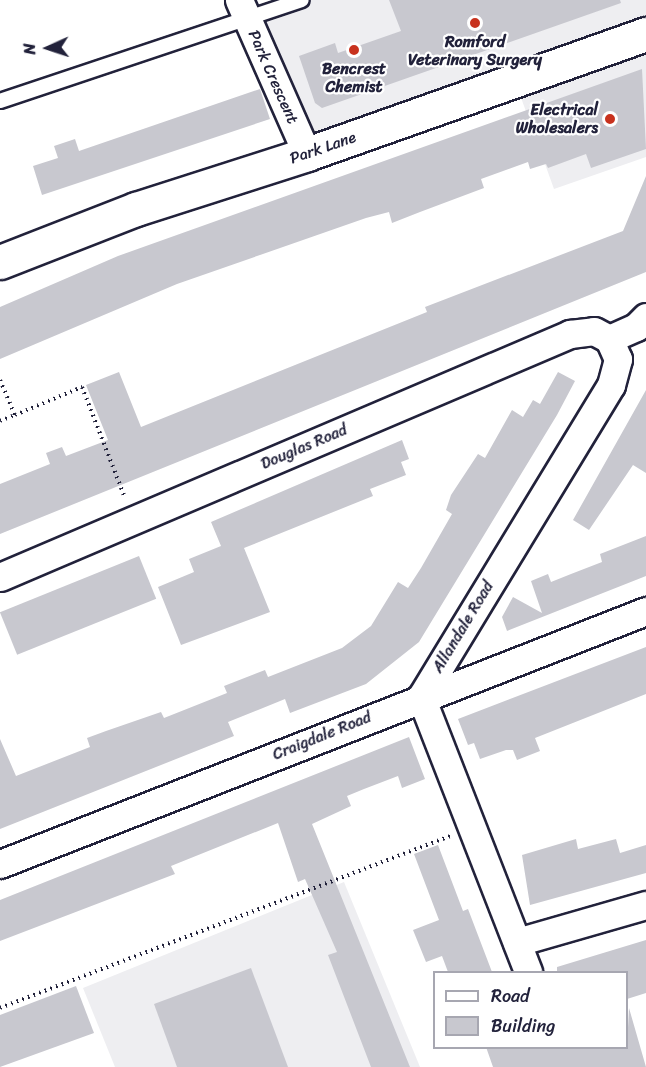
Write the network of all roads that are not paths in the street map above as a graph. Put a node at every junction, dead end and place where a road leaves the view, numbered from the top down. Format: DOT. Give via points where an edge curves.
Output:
graph roads {
  1 [pos="302,0"];
  2 [pos="243,9"];
  3 [pos="646,34"];
  4 [pos="0,101"];
  5 [pos="307,154"];
  6 [pos="0,262"];
  7 [pos="646,317"];
  8 [pos="609,339"];
  9 [pos="0,577"];
  10 [pos="646,611"];
  11 [pos="421,697"];
  12 [pos="0,864"];
  13 [pos="646,905"];
  14 [pos="517,942"];
  15 [pos="528,971"];
  1 -- 2 [label="lane"];
  2 -- 4 [label="lane"];
  2 -- 5 [label="street, Park Crescent"];
  3 -- 5 [label="street, Park Lane"];
  5 -- 6 [label="street, Park Lane" via="136,208"];
  7 -- 8 [label="street" via="636,327"];
  8 -- 9 [label="street, Douglas Road" via="594,331 570,334"];
  8 -- 11 [label="street, Allandale Road" via="618,359 611,384"];
  10 -- 11 [label="street, Craigdale Road"];
  11 -- 12 [label="street, Craigdale Road"];
  11 -- 14 [label="street"];
  13 -- 14 [label="street"];
  14 -- 15 [label="street"];
}
